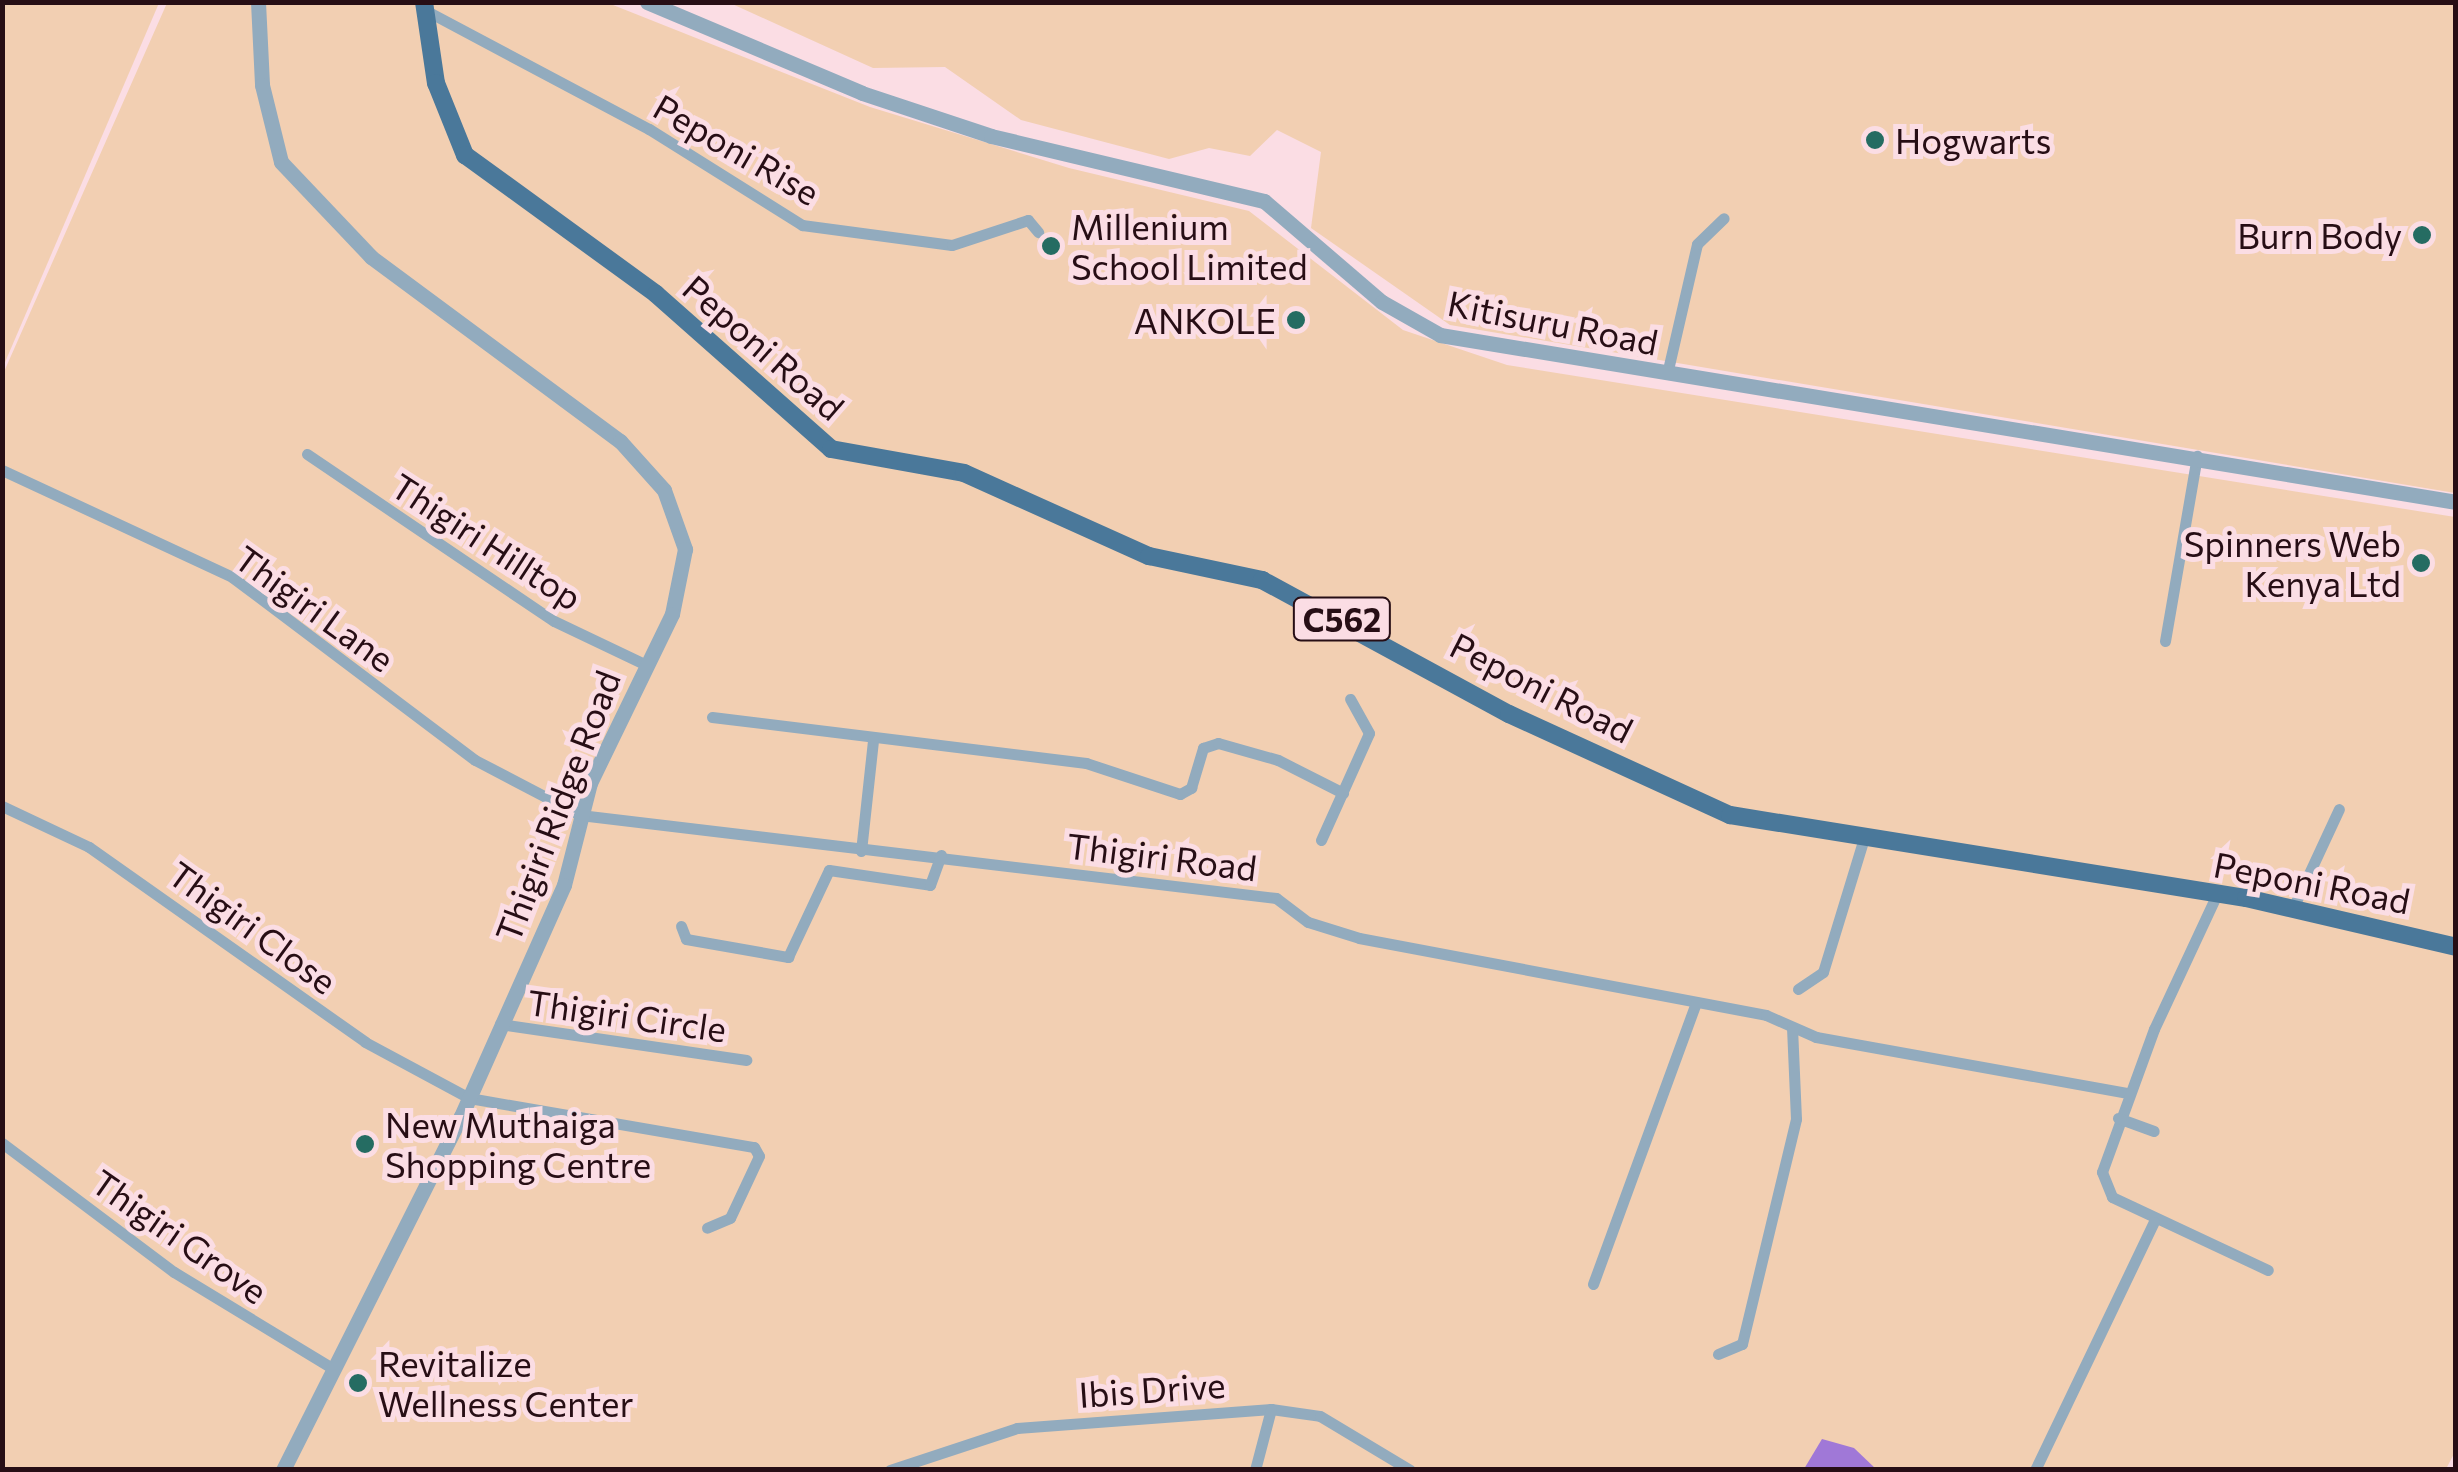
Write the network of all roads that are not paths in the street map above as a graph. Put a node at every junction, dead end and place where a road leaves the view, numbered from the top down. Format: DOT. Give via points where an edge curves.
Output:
graph roads {
  1 [pos="258,2"];
  2 [pos="647,2"];
  3 [pos="423,6"];
  4 [pos="1724,218"];
  5 [pos="1038,232"];
  6 [pos="1667,374"];
  7 [pos="307,454"];
  8 [pos="2197,456"];
  9 [pos="2,470"];
  10 [pos="2456,502"];
  11 [pos="2164,641"];
  12 [pos="644,664"];
  13 [pos="1350,700"];
  14 [pos="712,716"];
  15 [pos="873,741"];
  16 [pos="1343,793"];
  17 [pos="2,806"];
  18 [pos="2340,809"];
  19 [pos="580,815"];
  20 [pos="1864,838"];
  21 [pos="1321,840"];
  22 [pos="862,851"];
  23 [pos="941,855"];
  24 [pos="2217,894"];
  25 [pos="2293,908"];
  26 [pos="680,926"];
  27 [pos="2456,947"];
  28 [pos="1798,989"];
  29 [pos="1696,1002"];
  30 [pos="500,1024"];
  31 [pos="1792,1028"];
  32 [pos="746,1060"];
  33 [pos="2128,1093"];
  34 [pos="469,1098"];
  35 [pos="2118,1118"];
  36 [pos="2154,1132"];
  37 [pos="2,1143"];
  38 [pos="2154,1222"];
  39 [pos="706,1228"];
  40 [pos="2268,1270"];
  41 [pos="1593,1284"];
  42 [pos="1718,1354"];
  43 [pos="330,1368"];
  44 [pos="1271,1409"];
  45 [pos="1394,1466"];
  46 [pos="283,1470"];
  47 [pos="890,1470"];
  48 [pos="1255,1470"];
  49 [pos="1410,1470"];
  50 [pos="2035,1470"];
  1 -- 12 [label="street, Thigiri Ridge Road" via="262,84 280,162 372,258 620,441 664,490 685,549 683,578"];
  2 -- 6 [label="street, Kitisuru Road" via="862,93 990,136 1264,202 1382,302 1440,335"];
  3 -- 5 [label="street, Peponi Rise" via="648,129 802,225 952,244 1028,220"];
  3 -- 20 [label="main road, Peponi Road / C562" via="449,130 465,155 656,294 831,449 964,473 1149,556 1262,580 1510,714 1706,806"];
  4 -- 6 [label="street" via="1697,244"];
  6 -- 8 [label="street, Kitisuru Road"];
  7 -- 12 [label="street, Thigiri Hilltop" via="554,621"];
  8 -- 10 [label="street, Kitisuru Road"];
  8 -- 11 [label="street"];
  9 -- 19 [label="street, Thigiri Lane" via="232,576 474,760"];
  12 -- 19 [label="street, Thigiri Ridge Road"];
  13 -- 16 [label="street" via="1369,733"];
  14 -- 15 [label="street"];
  15 -- 16 [label="street" via="1086,763 1180,794 1191,788 1203,748 1218,743 1278,760"];
  15 -- 22 [label="street"];
  16 -- 21 [label="street"];
  17 -- 34 [label="street, Thigiri Close" via="89,847 365,1042"];
  18 -- 25 [label="street"];
  19 -- 22 [label="street, Thigiri Road"];
  19 -- 30 [label="street, Thigiri Ridge Road" via="564,886"];
  20 -- 24 [label="main road, Peponi Road / C562"];
  20 -- 28 [label="street" via="1823,972"];
  22 -- 23 [label="street, Thigiri Road"];
  23 -- 26 [label="street" via="930,885 830,870 788,957 686,940"];
  23 -- 29 [label="street, Thigiri Road" via="1276,898 1308,922 1359,938"];
  24 -- 25 [label="main road, Peponi Road / C562"];
  24 -- 33 [label="street"];
  25 -- 27 [label="main road, Peponi Road / C562"];
  29 -- 31 [label="street, Thigiri Road"];
  29 -- 41 [label="street"];
  30 -- 32 [label="street, Thigiri Circle"];
  30 -- 34 [label="street, Thigiri Ridge Road"];
  31 -- 33 [label="street, Thigiri Road"];
  31 -- 42 [label="street" via="1796,1119 1742,1344"];
  33 -- 35 [label="street"];
  34 -- 39 [label="street, Thigiri Close" via="754,1147 759,1156 730,1218"];
  34 -- 43 [label="street, Thigiri Ridge Road"];
  35 -- 36 [label="street"];
  35 -- 38 [label="street" via="2102,1162 2106,1186"];
  37 -- 43 [label="street, Thigiri Grove" via="174,1272"];
  38 -- 40 [label="street"];
  38 -- 50 [label="street"];
  43 -- 46 [label="street, Thigiri Ridge Road"];
  44 -- 45 [label="street, Ibis Drive" via="1320,1416"];
  44 -- 47 [label="street, Ibis Drive" via="1017,1428"];
  44 -- 48 [label="street"];
  45 -- 49 [label="street, Ibis Drive"];
}
